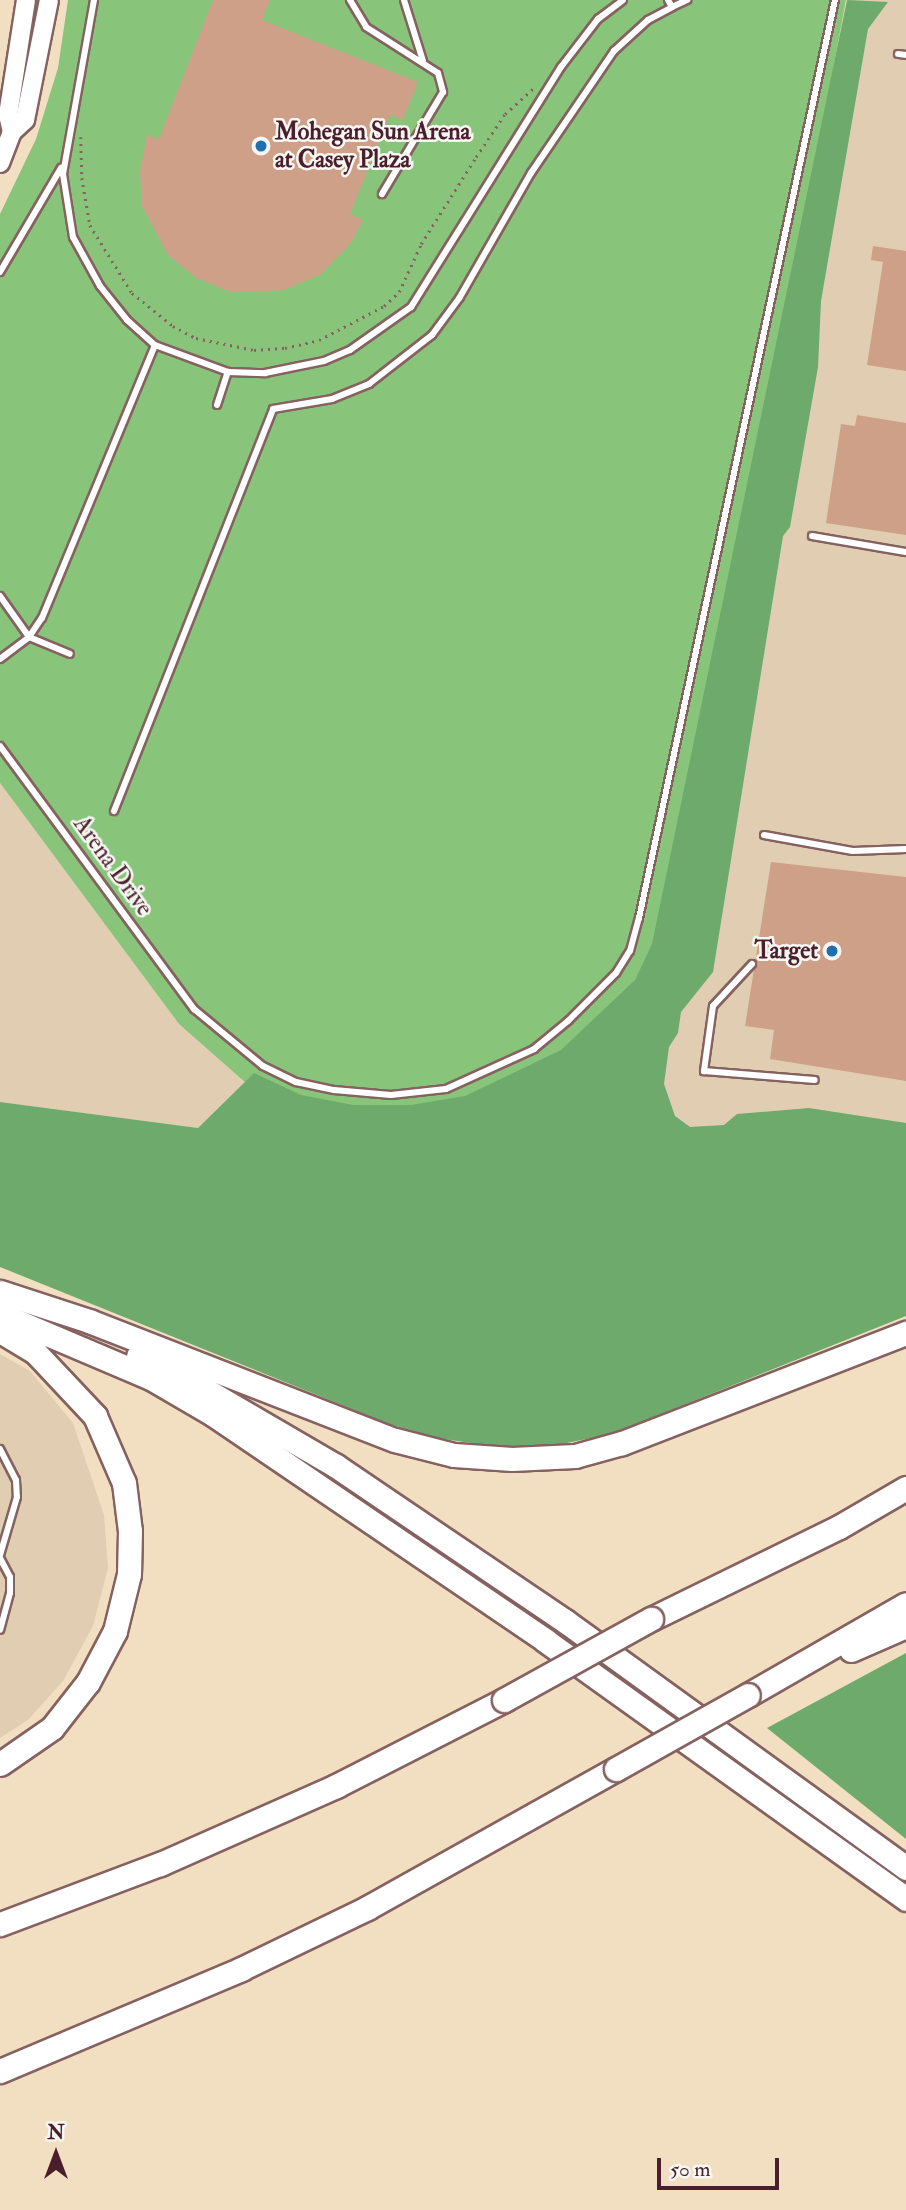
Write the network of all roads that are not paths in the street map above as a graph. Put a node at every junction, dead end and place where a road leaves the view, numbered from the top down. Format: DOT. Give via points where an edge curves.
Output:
graph roads {
  1 [pos="26,0"];
  2 [pos="49,0"];
  3 [pos="94,0"];
  4 [pos="350,0"];
  5 [pos="404,0"];
  6 [pos="623,0"];
  7 [pos="668,0"];
  8 [pos="687,0"];
  9 [pos="835,0"];
  10 [pos="672,7"];
  11 [pos="423,61"];
  12 [pos="12,132"];
  13 [pos="66,153"];
  14 [pos="0,163"];
  15 [pos="382,194"];
  16 [pos="0,272"];
  17 [pos="155,345"];
  18 [pos="228,372"];
  19 [pos="217,405"];
  20 [pos="811,536"];
  21 [pos="906,552"];
  22 [pos="0,596"];
  23 [pos="29,637"];
  24 [pos="71,654"];
  25 [pos="0,659"];
  26 [pos="0,746"];
  27 [pos="114,811"];
  28 [pos="764,835"];
  29 [pos="906,849"];
  30 [pos="752,964"];
  31 [pos="815,1080"];
  32 [pos="0,1292"];
  33 [pos="0,1299"];
  34 [pos="0,1314"];
  35 [pos="0,1331"];
  36 [pos="906,1333"];
  37 [pos="0,1449"];
  38 [pos="906,1488"];
  39 [pos="0,1557"];
  40 [pos="906,1604"];
  41 [pos="906,1626"];
  42 [pos="0,1630"];
  43 [pos="753,1692"];
  44 [pos="0,1764"];
  45 [pos="906,1868"];
  46 [pos="906,1899"];
  47 [pos="0,1924"];
  48 [pos="0,2071"];
  1 -- 12 [label="main road" via="8,115"];
  2 -- 12 [label="main road" via="25,120"];
  3 -- 13 [label="lane"];
  4 -- 11 [label="lane" via="366,27"];
  5 -- 11 [label="lane"];
  6 -- 18 [label="lane" via="598,19 561,66 432,274 395,322 324,361 265,373"];
  7 -- 10 [label="lane"];
  8 -- 10 [label="lane"];
  9 -- 26 [label="lane, Arena Drive" via="639,918 630,951 616,973 568,1021 523,1055 446,1089 391,1095 296,1082 263,1066 194,1009"];
  10 -- 27 [label="lane" via="649,20 614,51 531,173 460,297 432,335 369,383 332,399 273,409"];
  11 -- 15 [label="lane" via="438,73 443,92"];
  12 -- 14 [label="main road"];
  13 -- 16 [label="lane" via="39,210"];
  13 -- 17 [label="lane" via="64,194 73,237 100,286"];
  17 -- 18 [label="lane"];
  17 -- 23 [label="lane" via="43,618"];
  18 -- 19 [label="lane"];
  20 -- 21 [label="lane"];
  22 -- 23 [label="lane"];
  23 -- 24 [label="lane"];
  23 -- 25 [label="lane"];
  28 -- 29 [label="lane" via="853,851"];
  30 -- 31 [label="lane" via="713,1006 705,1071"];
  32 -- 36 [label="highway" via="89,1321 394,1440 454,1455 512,1459 575,1457 622,1443"];
  33 -- 45 [label="highway" via="173,1371 337,1466 565,1620"];
  34 -- 46 [label="highway" via="150,1378 214,1415 546,1641"];
  35 -- 44 [label="highway" via="35,1352 95,1416 124,1483 130,1531 129,1574 115,1631 88,1682 52,1728"];
  37 -- 39 [label="lane" via="16,1480 17,1497"];
  38 -- 47 [label="highway, bridge" via="839,1527 651,1619 336,1786 198,1847"];
  39 -- 42 [label="lane" via="10,1585"];
  40 -- 43 [label="highway"];
  41 -- 43 [label="highway"];
  43 -- 48 [label="highway, bridge" via="366,1908 241,1969"];
}
